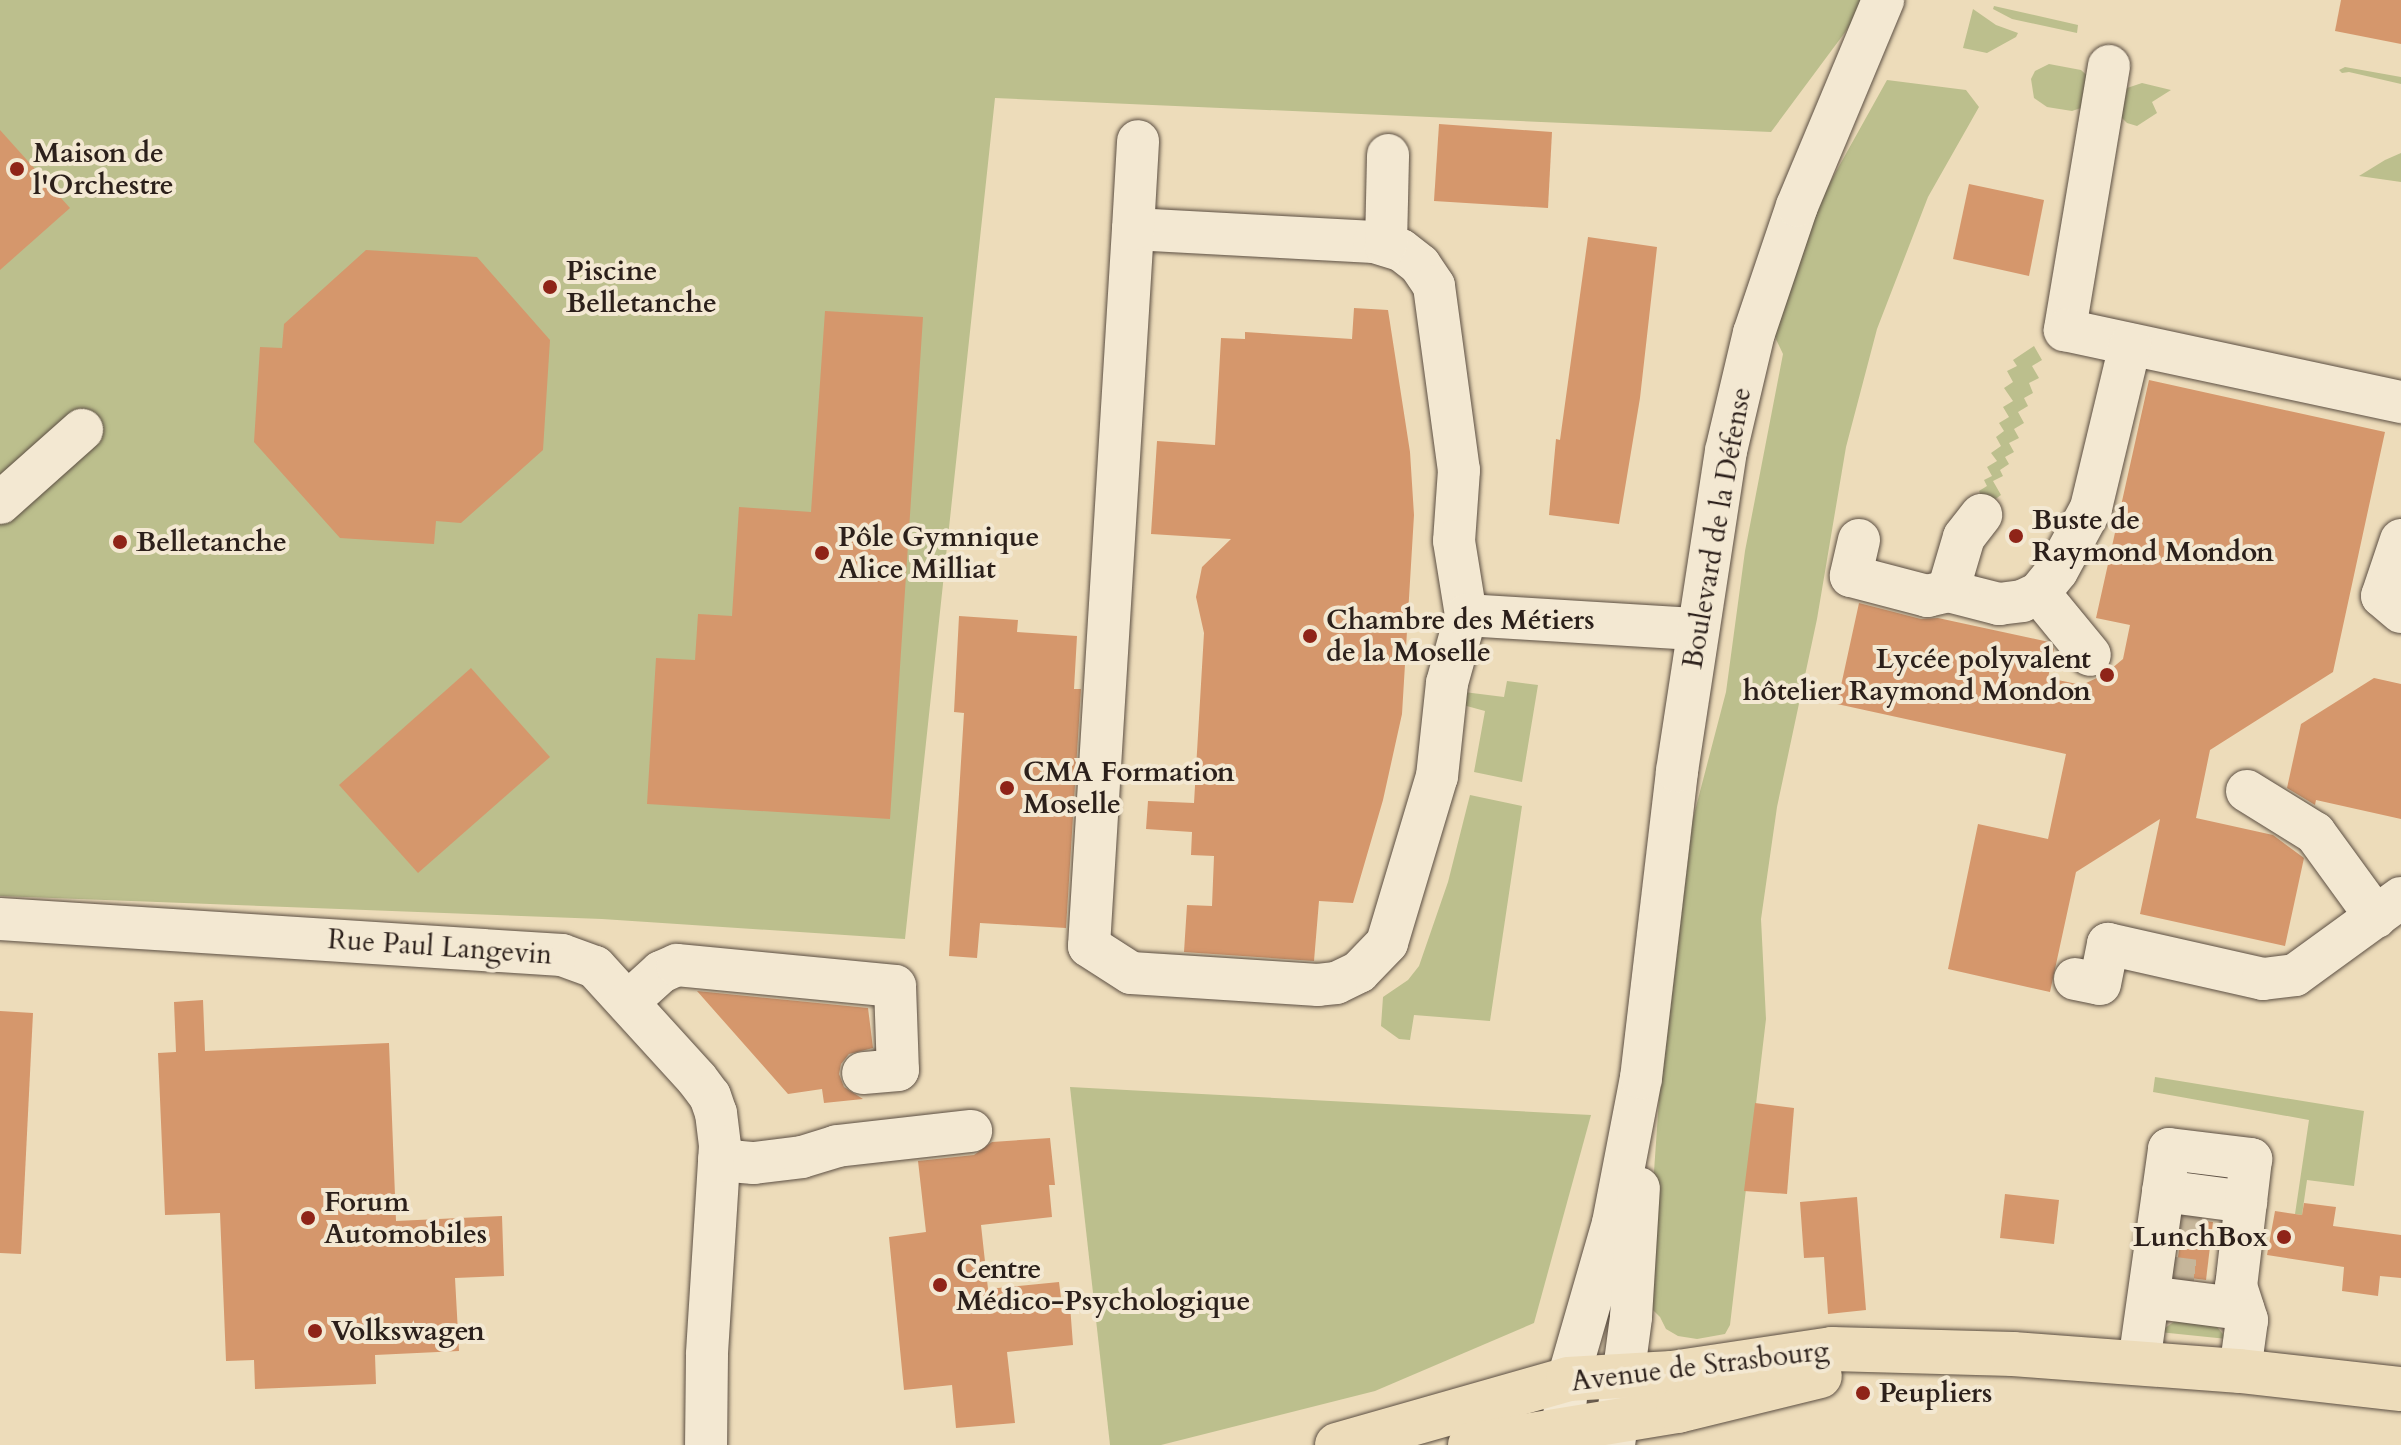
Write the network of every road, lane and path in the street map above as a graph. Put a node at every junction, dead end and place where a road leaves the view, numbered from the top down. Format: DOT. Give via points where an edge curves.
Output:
graph roads {
  1 [pos="1883,0"];
  2 [pos="2109,66"];
  3 [pos="1138,141"];
  4 [pos="1388,155"];
  5 [pos="1133,229"];
  6 [pos="1386,245"];
  7 [pos="2130,345"];
  8 [pos="2401,402"];
  9 [pos="82,430"];
  10 [pos="0,503"];
  11 [pos="1981,515"];
  12 [pos="1859,540"];
  13 [pos="2401,540"];
  14 [pos="1948,591"];
  15 [pos="2039,593"];
  16 [pos="2401,612"];
  17 [pos="1466,615"];
  18 [pos="1698,629"];
  19 [pos="2090,655"];
  20 [pos="2247,791"];
  21 [pos="2388,908"];
  22 [pos="0,919"];
  23 [pos="2075,979"];
  24 [pos="629,1001"];
  25 [pos="863,1073"];
  26 [pos="1641,1078"];
  27 [pos="971,1131"];
  28 [pos="719,1160"];
  29 [pos="2149,1297"];
  30 [pos="2243,1309"];
  31 [pos="1928,1350"];
  32 [pos="2139,1363"];
  33 [pos="2240,1371"];
  34 [pos="1625,1375"];
  35 [pos="1568,1379"];
  36 [pos="2401,1389"];
  37 [pos="1616,1433"];
  38 [pos="1560,1437"];
  39 [pos="706,1445"];
  40 [pos="1337,1445"];
  41 [pos="1470,1445"];
  1 -- 18 [label="street, Boulevard de la Défense" via="1797,206 1754,333 1726,451"];
  2 -- 7 [label="street" via="2065,330"];
  3 -- 5 [label="street"];
  4 -- 6 [label="street"];
  5 -- 6 [label="street"];
  5 -- 17 [label="street" via="1089,946 1131,973 1318,985 1336,983 1374,959 1387,943 1437,776 1447,683"];
  6 -- 17 [label="street" via="1420,265 1434,286 1459,470 1454,541"];
  7 -- 8 [label="street"];
  7 -- 15 [label="street" via="2091,508"];
  9 -- 10 [label="street"];
  11 -- 14 [label="street" via="1964,537"];
  12 -- 14 [label="street" via="1851,576 1927,596"];
  13 -- 16 [label="street" via="2382,596"];
  14 -- 15 [label="street" via="1999,604"];
  15 -- 19 [label="street"];
  17 -- 18 [label="street"];
  18 -- 26 [label="street, Boulevard de la Défense" via="1665,857"];
  20 -- 21 [label="street" via="2315,833"];
  21 -- 23 [label="street" via="2295,975 2263,979 2108,944 2100,984"];
  22 -- 24 [label="street, Rue Paul Langevin" via="562,955 595,967"];
  24 -- 25 [label="street" via="677,965 895,986 898,1070"];
  24 -- 28 [label="street, Rue Paul Langevin" via="710,1096"];
  26 -- 34 [label="street, Boulevard de la Défense" via="1639,1223"];
  26 -- 35 [label="street, Boulevard de la Défense" via="1613,1223"];
  27 -- 28 [label="street" via="837,1146 754,1163"];
  28 -- 39 [label="street, Rue Paul Langevin"];
  29 -- 30 [label="street"];
  29 -- 30 [label="street" via="2169,1149 2190,1151 2251,1159 2236,1286"];
  29 -- 32 [label="street"];
  30 -- 33 [label="street" via="2247,1320"];
  31 -- 32 [label="main road, Avenue de Strasbourg"];
  31 -- 34 [label="main road, Avenue de Strasbourg" via="1832,1349"];
  31 -- 37 [label="main road, Avenue de Strasbourg" via="1678,1411"];
  32 -- 33 [label="main road, Avenue de Strasbourg"];
  33 -- 36 [label="main road, Avenue de Strasbourg"];
  34 -- 35 [label="main road, Avenue de Strasbourg"];
  34 -- 37 [label="street, Boulevard de la Défense"];
  35 -- 38 [label="street, Boulevard de la Défense"];
  35 -- 40 [label="main road, Avenue de Strasbourg"];
  37 -- 38 [label="main road, Avenue de Strasbourg"];
  38 -- 41 [label="main road, Avenue de Strasbourg"];
}
